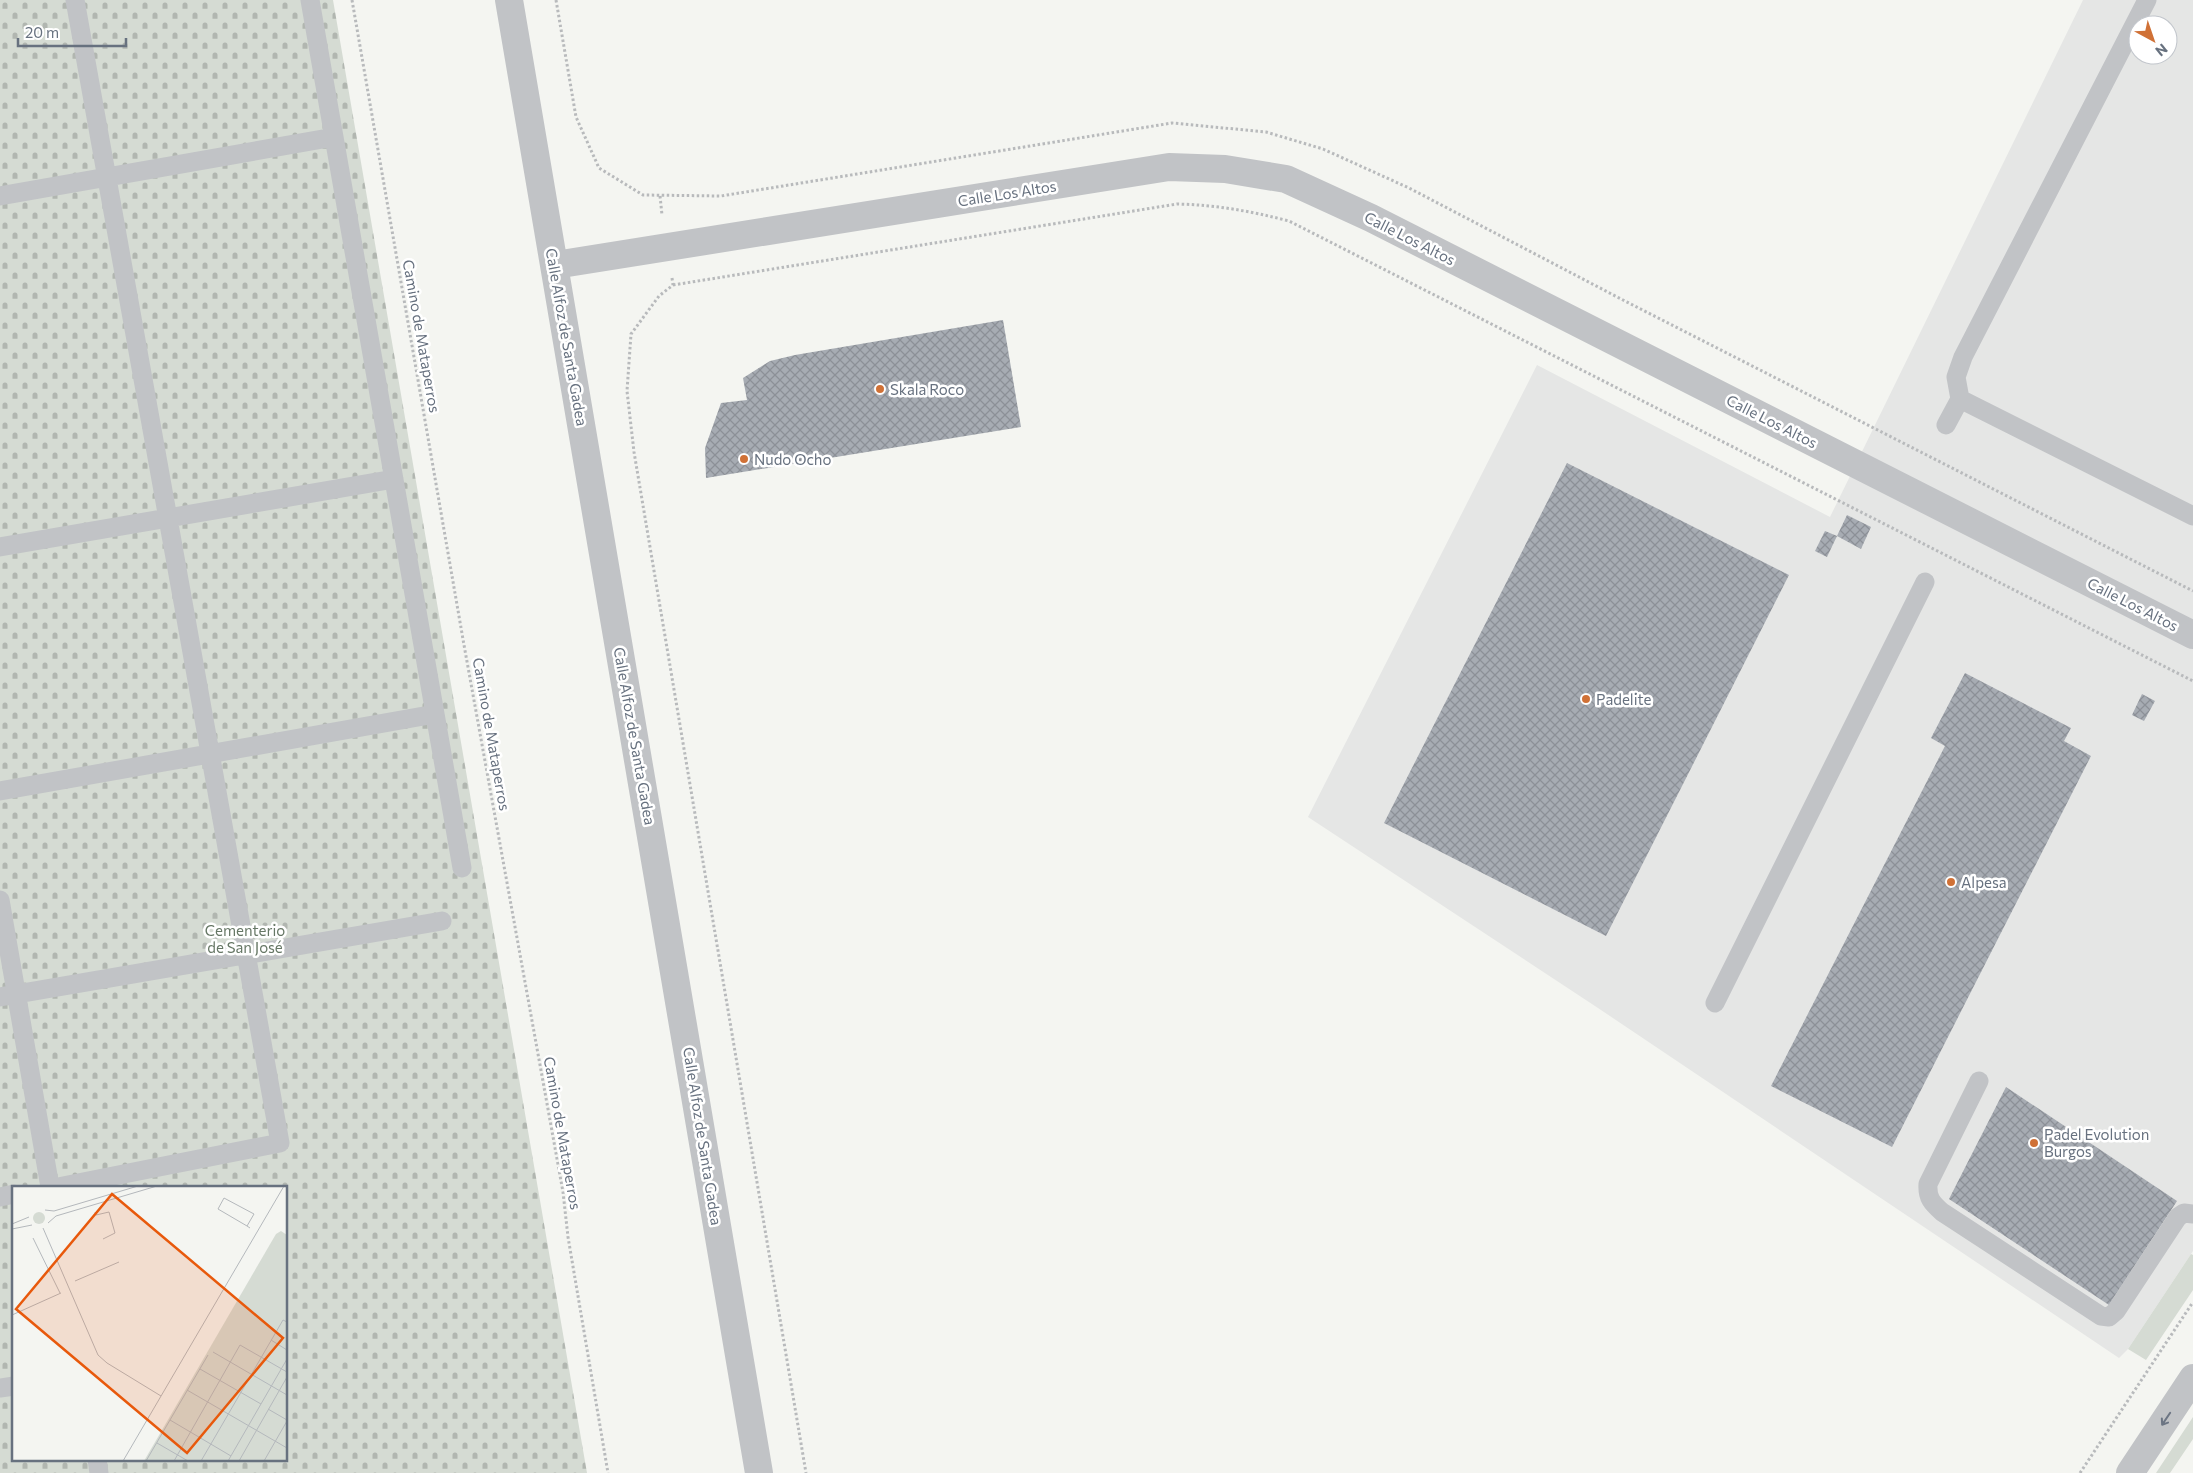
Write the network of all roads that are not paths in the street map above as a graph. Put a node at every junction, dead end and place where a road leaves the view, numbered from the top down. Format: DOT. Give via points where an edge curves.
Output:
graph roads {
  1 [pos="75,0"];
  2 [pos="310,0"];
  3 [pos="509,0"];
  4 [pos="2147,0"];
  5 [pos="334,137"];
  6 [pos="106,177"];
  7 [pos="0,196"];
  8 [pos="555,265"];
  9 [pos="1960,398"];
  10 [pos="1946,424"];
  11 [pos="394,479"];
  12 [pos="2193,516"];
  13 [pos="166,518"];
  14 [pos="0,547"];
  15 [pos="1925,582"];
  16 [pos="2193,635"];
  17 [pos="435,714"];
  18 [pos="209,754"];
  19 [pos="0,791"];
  20 [pos="462,868"];
  21 [pos="0,900"];
  22 [pos="442,921"];
  23 [pos="246,955"];
  24 [pos="8,996"];
  25 [pos="1715,1003"];
  26 [pos="1979,1081"];
  27 [pos="50,1186"];
  28 [pos="63,1186"];
  29 [pos="2193,1214"];
  30 [pos="2193,1378"];
  31 [pos="97,1460"];
  32 [pos="99,1473"];
  33 [pos="759,1473"];
  34 [pos="2130,1473"];
  1 -- 6 [label="lane"];
  2 -- 5 [label="lane"];
  3 -- 8 [label="street, Calle Alfoz de Santa Gadea"];
  4 -- 9 [label="lane" via="1963,357 1956,377"];
  5 -- 6 [label="lane"];
  5 -- 11 [label="lane"];
  6 -- 7 [label="lane"];
  6 -- 13 [label="lane"];
  8 -- 16 [label="street, Calle Los Altos" via="1169,167 1225,169 1286,179 1371,218"];
  8 -- 33 [label="street, Calle Alfoz de Santa Gadea"];
  9 -- 10 [label="lane"];
  9 -- 12 [label="lane"];
  11 -- 13 [label="lane"];
  11 -- 17 [label="lane"];
  13 -- 14 [label="lane"];
  13 -- 18 [label="lane"];
  15 -- 25 [label="lane"];
  17 -- 18 [label="lane"];
  17 -- 20 [label="lane"];
  18 -- 19 [label="lane"];
  18 -- 23 [label="lane"];
  21 -- 24 [label="lane"];
  22 -- 23 [label="lane"];
  23 -- 24 [label="lane"];
  23 -- 28 [label="lane" via="280,1142"];
  24 -- 27 [label="lane"];
  26 -- 29 [label="lane" via="1928,1184 1927,1195 1942,1212 2101,1316 2109,1317 2116,1311 2178,1217 2184,1213"];
  30 -- 34 [label="street, one-way"];
  31 -- 32 [label="lane"];
}
